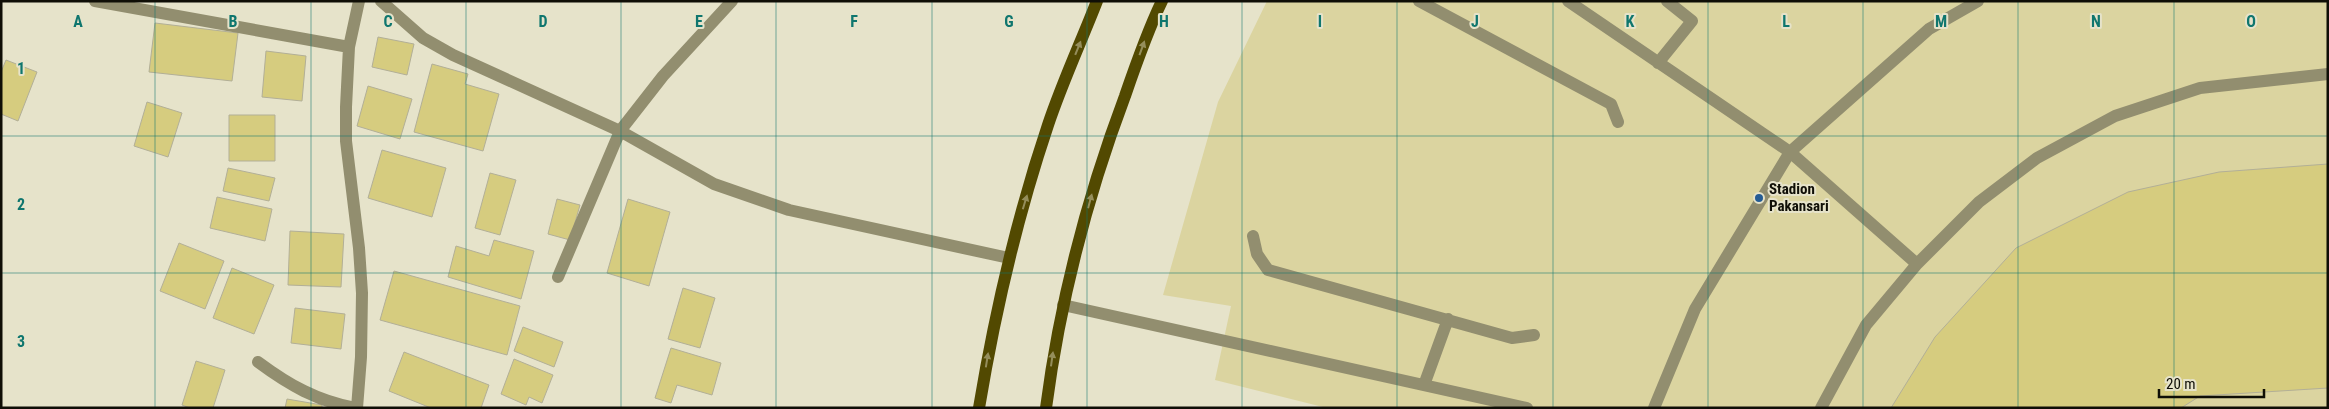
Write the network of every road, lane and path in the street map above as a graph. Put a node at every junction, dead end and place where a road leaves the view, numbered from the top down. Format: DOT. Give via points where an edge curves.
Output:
graph roads {
  1 [pos="95,1"];
  2 [pos="359,1"];
  3 [pos="381,1"];
  4 [pos="732,1"];
  5 [pos="1097,1"];
  6 [pos="1162,1"];
  7 [pos="1419,1"];
  8 [pos="1568,1"];
  9 [pos="1667,1"];
  10 [pos="1978,1"];
  11 [pos="349,48"];
  12 [pos="1658,63"];
  13 [pos="2328,74"];
  14 [pos="1618,122"];
  15 [pos="620,131"];
  16 [pos="1790,152"];
  17 [pos="1253,236"];
  18 [pos="1008,258"];
  19 [pos="1917,264"];
  20 [pos="558,277"];
  21 [pos="1063,305"];
  22 [pos="1448,319"];
  23 [pos="1534,335"];
  24 [pos="258,362"];
  25 [pos="1424,385"];
  26 [pos="356,408"];
  27 [pos="979,408"];
  28 [pos="1046,408"];
  29 [pos="1527,408"];
  30 [pos="1654,408"];
  31 [pos="1821,408"];
  1 -- 11 [label="street"];
  2 -- 11 [label="street"];
  3 -- 15 [label="street" via="423,38 453,55"];
  4 -- 15 [label="street" via="663,76"];
  18 -- 5 [label="main road, one-way" via="1048,124"];
  21 -- 6 [label="main road, one-way" via="1100,163"];
  7 -- 14 [label="street" via="1611,104"];
  8 -- 12 [label="street"];
  9 -- 12 [label="street" via="1692,21"];
  10 -- 16 [label="street" via="1929,28"];
  11 -- 26 [label="street" via="346,140 362,293"];
  12 -- 16 [label="street"];
  13 -- 19 [label="street" via="2200,88 2115,116 2037,158 1979,202"];
  15 -- 18 [label="street" via="714,184 789,210"];
  15 -- 20 [label="street"];
  16 -- 19 [label="street"];
  16 -- 30 [label="street" via="1695,309"];
  17 -- 22 [label="street" via="1257,254 1268,270"];
  27 -- 18 [label="main road, one-way"];
  19 -- 31 [label="street" via="1866,325"];
  21 -- 25 [label="street"];
  28 -- 21 [label="main road, one-way"];
  22 -- 23 [label="street" via="1512,338"];
  22 -- 25 [label="street"];
  24 -- 26 [label="street" via="308,394 323,401"];
  25 -- 29 [label="street"];
}
